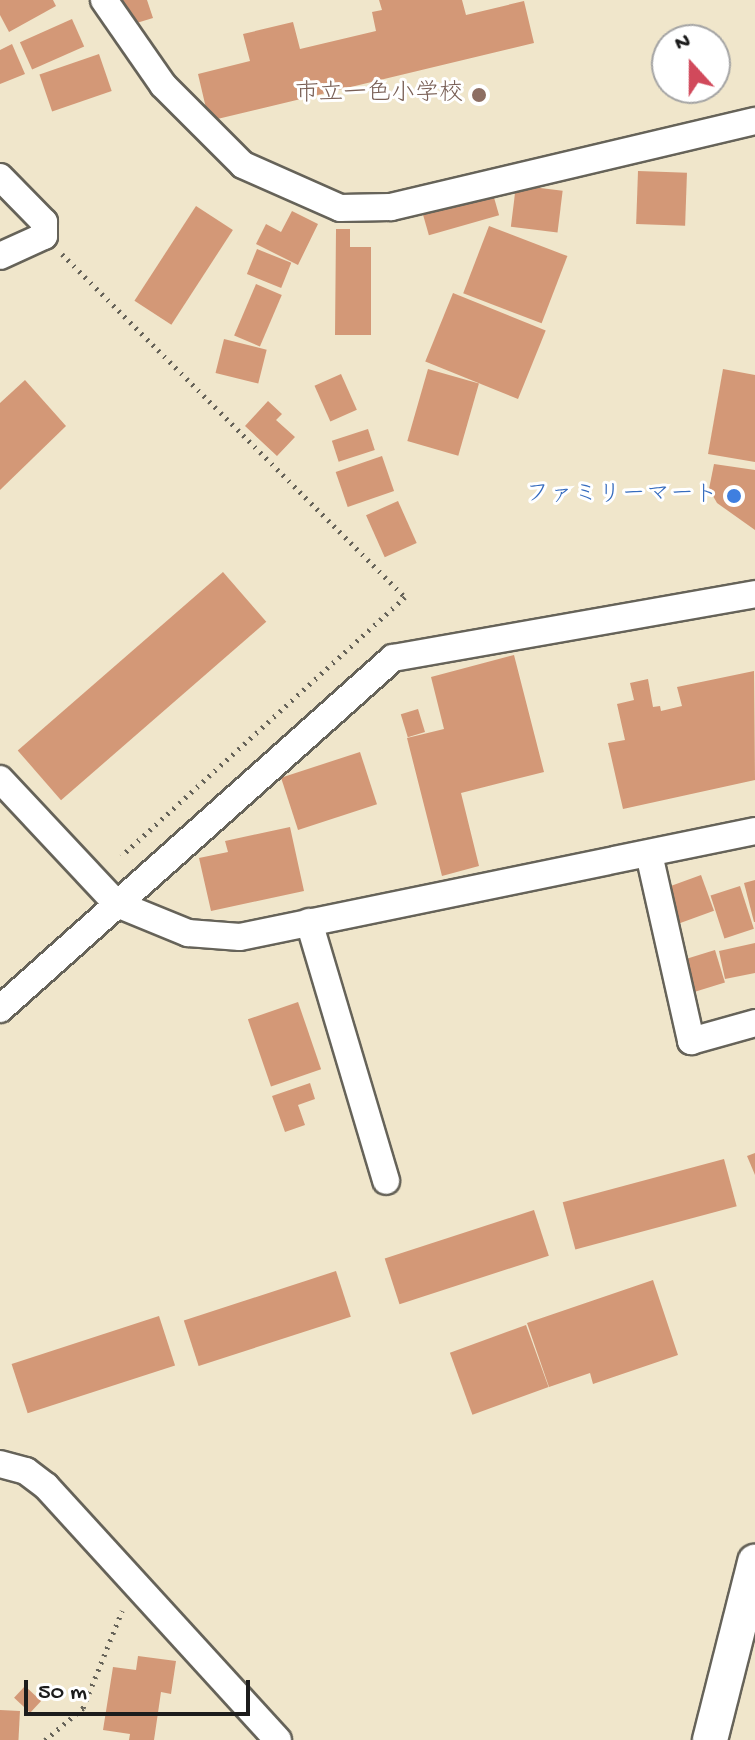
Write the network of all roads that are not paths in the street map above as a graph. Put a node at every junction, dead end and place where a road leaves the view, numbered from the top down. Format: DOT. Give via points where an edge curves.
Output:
graph roads {
  1 [pos="104,0"];
  2 [pos="755,121"];
  3 [pos="0,177"];
  4 [pos="0,256"];
  5 [pos="755,594"];
  6 [pos="0,779"];
  7 [pos="755,831"];
  8 [pos="649,854"];
  9 [pos="117,904"];
  10 [pos="309,922"];
  11 [pos="0,1009"];
  12 [pos="755,1023"];
  13 [pos="386,1181"];
  14 [pos="0,1464"];
  15 [pos="755,1562"];
  16 [pos="278,1740"];
  17 [pos="710,1740"];
  1 -- 2 [label="street" via="163,85 243,165 340,208 391,207"];
  3 -- 4 [label="street" via="44,222 44,236"];
  5 -- 9 [label="street" via="393,658"];
  6 -- 9 [label="street"];
  7 -- 8 [label="street"];
  8 -- 10 [label="street"];
  8 -- 12 [label="street" via="691,1041"];
  9 -- 10 [label="street" via="188,933 240,937"];
  9 -- 11 [label="street"];
  10 -- 13 [label="street"];
  14 -- 16 [label="street" via="26,1471 46,1486"];
  15 -- 17 [label="street"];
}
